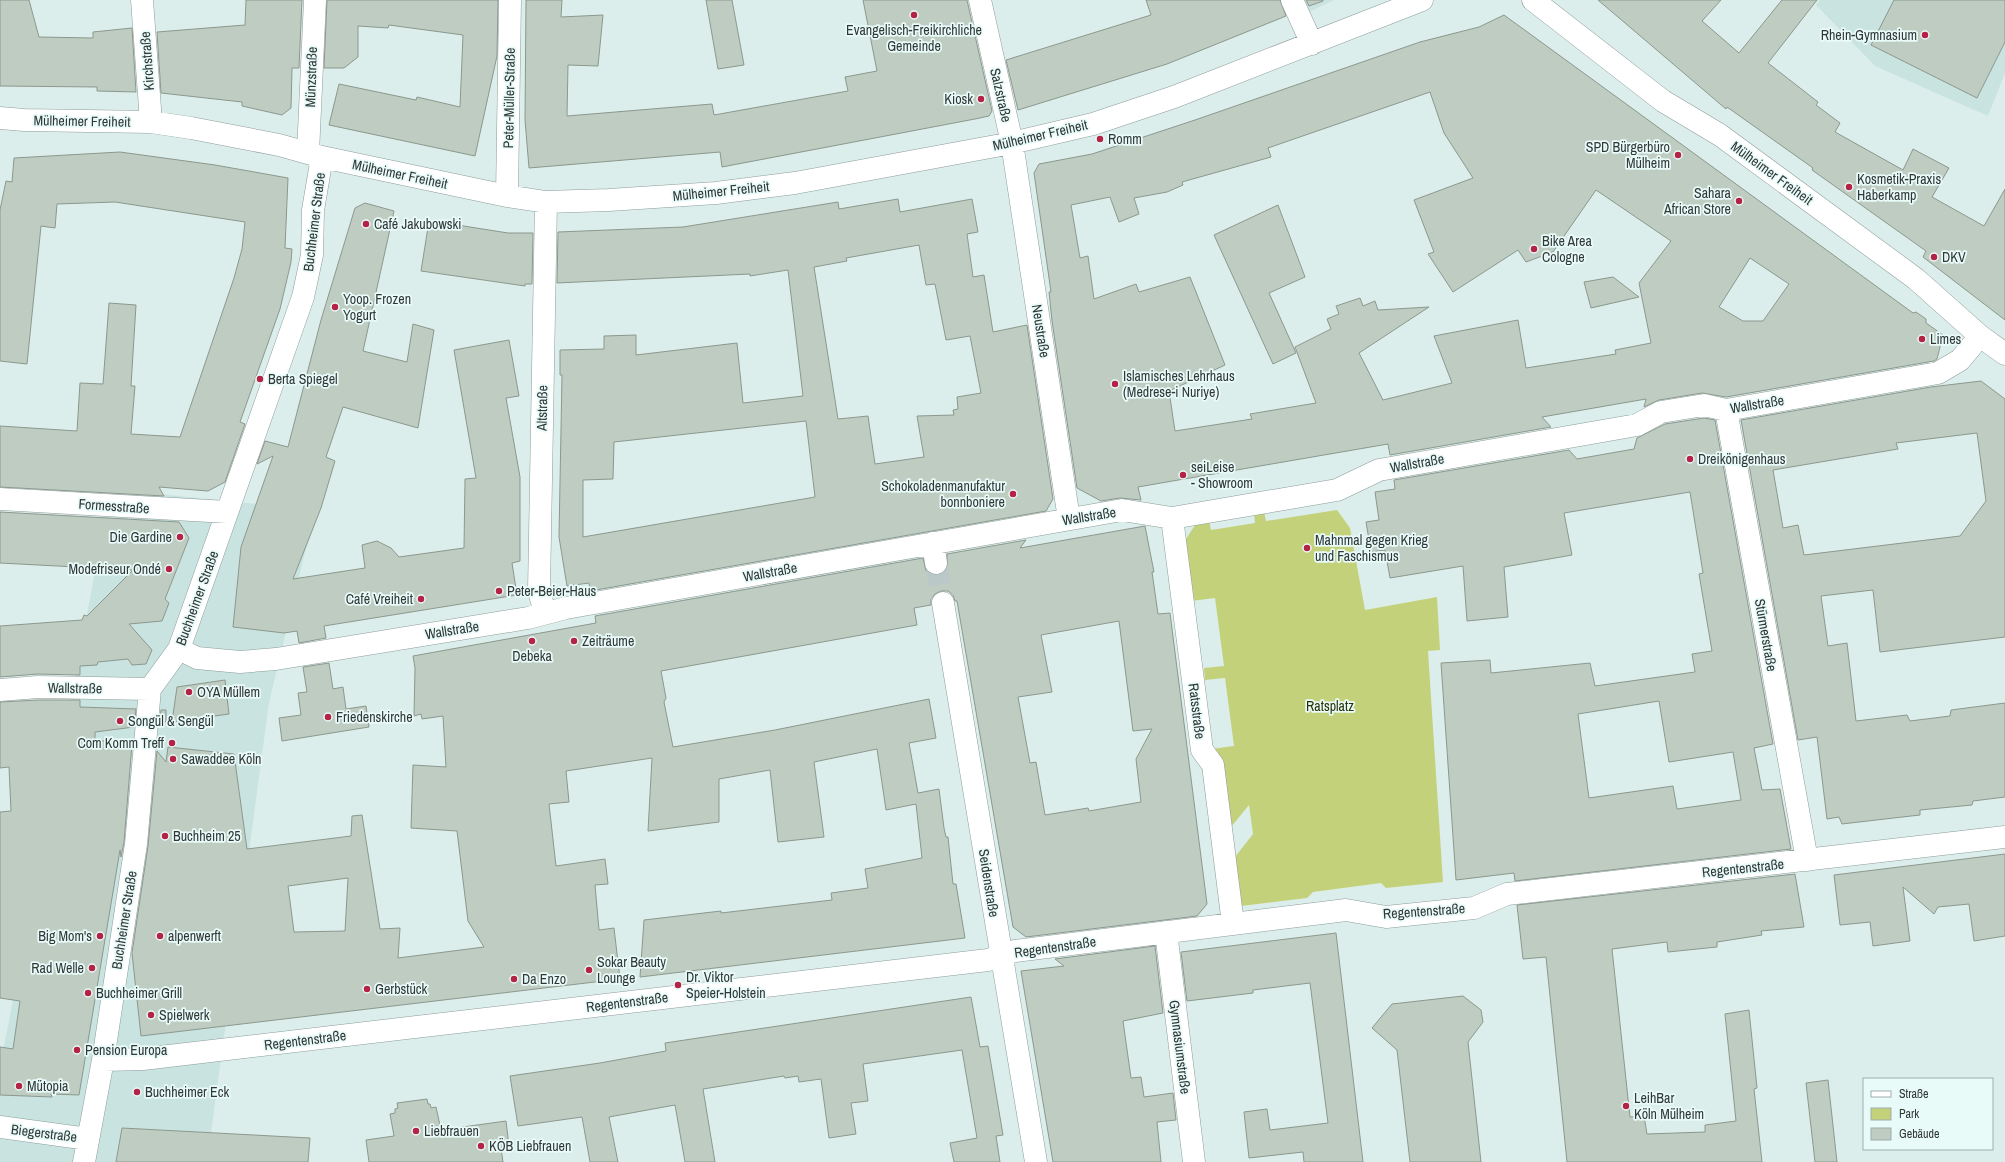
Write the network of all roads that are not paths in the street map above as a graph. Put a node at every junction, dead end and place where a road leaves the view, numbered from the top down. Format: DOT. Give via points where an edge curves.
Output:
graph roads {
  1 [pos="142,0"];
  2 [pos="315,0"];
  3 [pos="510,0"];
  4 [pos="980,0"];
  5 [pos="1292,0"];
  6 [pos="1422,0"];
  7 [pos="1535,0"];
  8 [pos="1312,44"];
  9 [pos="0,118"];
  10 [pos="151,122"];
  11 [pos="1012,143"];
  12 [pos="315,155"];
  13 [pos="507,196"];
  14 [pos="546,202"];
  15 [pos="1980,336"];
  16 [pos="2005,354"];
  17 [pos="1726,410"];
  18 [pos="0,499"];
  19 [pos="227,512"];
  20 [pos="1172,518"];
  21 [pos="1069,519"];
  22 [pos="943,603"];
  23 [pos="545,613"];
  24 [pos="180,649"];
  25 [pos="150,689"];
  26 [pos="0,690"];
  27 [pos="2005,837"];
  28 [pos="1807,860"];
  29 [pos="1233,924"];
  30 [pos="1166,932"];
  31 [pos="1001,956"];
  32 [pos="102,1060"];
  33 [pos="0,1127"];
  34 [pos="88,1139"];
  35 [pos="84,1162"];
  36 [pos="1036,1162"];
  37 [pos="1194,1162"];
  1 -- 10 [label="street, Kirchstraße"];
  2 -- 12 [label="street, Münzstraße"];
  3 -- 13 [label="street, Peter-Müller-Straße"];
  4 -- 11 [label="street, Salzstraße"];
  5 -- 8 [label="street"];
  6 -- 8 [label="street, Mülheimer Freiheit"];
  7 -- 15 [label="street, Mülheimer Freiheit" via="1663,101 1720,135 1916,279"];
  8 -- 11 [label="street, Mülheimer Freiheit" via="1093,124"];
  9 -- 10 [label="street, Mülheimer Freiheit"];
  10 -- 12 [label="street, Mülheimer Freiheit" via="279,145"];
  11 -- 14 [label="street, Mülheimer Freiheit" via="787,184 716,193"];
  11 -- 21 [label="street, Neustraße"];
  12 -- 13 [label="street, Mülheimer Freiheit"];
  12 -- 19 [label="street, Buchheimer Straße" via="312,255 303,297"];
  13 -- 14 [label="street, Mülheimer Freiheit"];
  14 -- 23 [label="street, Altstraße" via="539,591"];
  15 -- 16 [label="street, Mülheimer Freiheit"];
  15 -- 17 [label="street, Wallstraße" via="1960,360 1938,373"];
  17 -- 20 [label="street, Wallstraße" via="1704,405 1661,412 1637,425 1379,470 1337,490"];
  17 -- 28 [label="street, Stürmerstraße"];
  18 -- 19 [label="street, Formesstraße"];
  19 -- 24 [label="street, Buchheimer Straße"];
  20 -- 21 [label="street, Wallstraße" via="1122,510"];
  20 -- 29 [label="street, Ratsstraße" via="1202,750 1212,765"];
  21 -- 23 [label="street, Wallstraße" via="935,553"];
  22 -- 31 [label="street, Seidenstraße"];
  23 -- 24 [label="street, Wallstraße" via="528,618 248,662 197,658"];
  24 -- 25 [label="street, Buchheimer Straße"];
  25 -- 26 [label="street, Wallstraße" via="38,687"];
  25 -- 32 [label="street, Buchheimer Straße" via="136,844"];
  27 -- 28 [label="street, Regentenstraße"];
  28 -- 29 [label="street, Regentenstraße" via="1507,894 1474,908 1386,917 1346,910"];
  29 -- 30 [label="street, Regentenstraße"];
  30 -- 31 [label="street, Regentenstraße" via="1015,951"];
  30 -- 37 [label="street, Gymnasiumstraße"];
  31 -- 32 [label="street, Regentenstraße" via="988,960 144,1059"];
  31 -- 36 [label="street, Seidenstraße"];
  32 -- 34 [label="street, Buchheimer Straße"];
  33 -- 34 [label="street, Biegerstraße"];
  34 -- 35 [label="street, Buchheimer Straße"];
}
